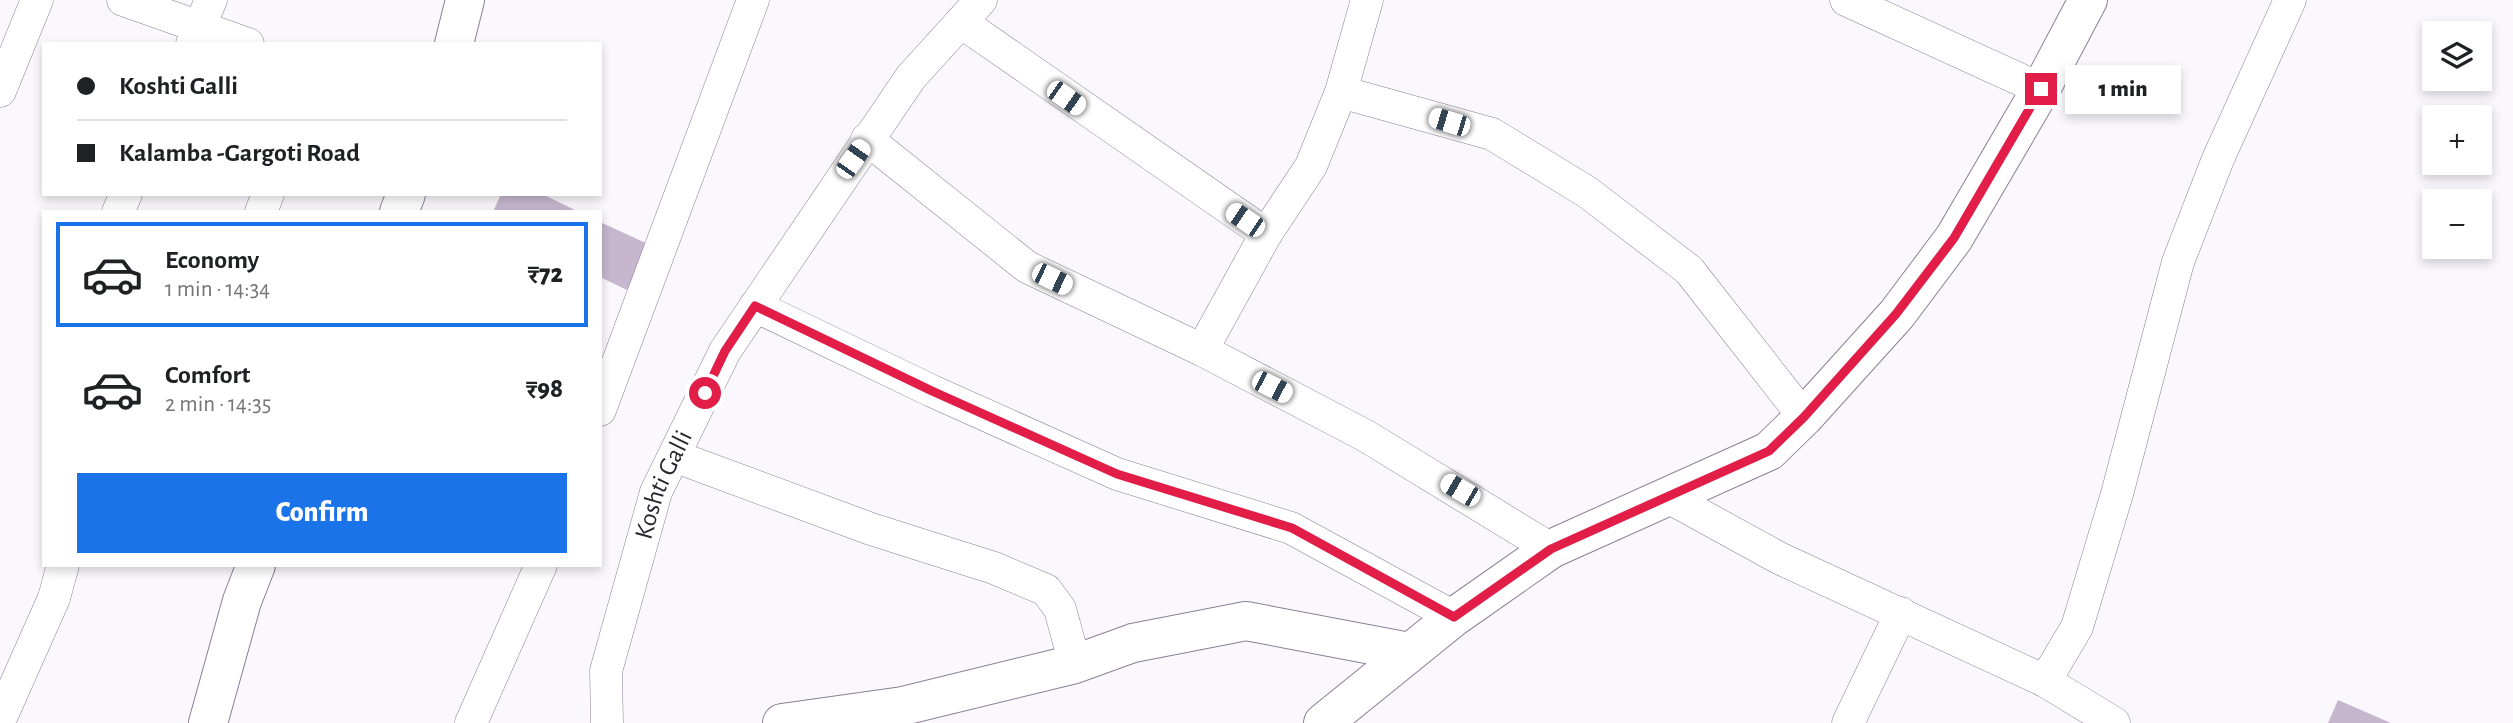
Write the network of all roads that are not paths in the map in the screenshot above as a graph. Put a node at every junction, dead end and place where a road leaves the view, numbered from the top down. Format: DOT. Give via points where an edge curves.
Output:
graph roads {
  1 [pos="37,0"];
  2 [pos="123,0"];
  3 [pos="465,0"];
  4 [pos="753,0"];
  5 [pos="1367,0"];
  6 [pos="1846,0"];
  7 [pos="2088,0"];
  8 [pos="2290,0"];
  9 [pos="971,11"];
  10 [pos="201,24"];
  11 [pos="243,42"];
  12 [pos="454,42"];
  13 [pos="2041,89"];
  14 [pos="0,91"];
  15 [pos="1341,92"];
  16 [pos="867,139"];
  17 [pos="1266,234"];
  18 [pos="755,306"];
  19 [pos="1202,350"];
  20 [pos="602,405"];
  21 [pos="1804,417"];
  22 [pos="674,456"];
  23 [pos="1668,497"];
  24 [pos="1551,549"];
  25 [pos="62,567"];
  26 [pos="255,567"];
  27 [pos="540,567"];
  28 [pos="1901,613"];
  29 [pos="1454,617"];
  30 [pos="1409,652"];
  31 [pos="1075,664"];
  32 [pos="2045,681"];
  33 [pos="10,716"];
  34 [pos="839,719"];
  35 [pos="208,723"];
  36 [pos="471,723"];
  37 [pos="607,723"];
  38 [pos="782,723"];
  39 [pos="1323,723"];
  40 [pos="1848,723"];
  41 [pos="2114,723"];
  1 -- 14 [label="street"];
  2 -- 10 [label="street"];
  3 -- 12 [label="main road"];
  4 -- 20 [label="street"];
  5 -- 15 [label="street"];
  6 -- 13 [label="street"];
  7 -- 13 [label="main road"];
  8 -- 32 [label="street" via="2218,159 2178,262 2077,627"];
  9 -- 16 [label="street, Koshti Galli" via="911,77"];
  9 -- 17 [label="street"];
  10 -- 11 [label="street"];
  13 -- 21 [label="main road" via="1954,238 1896,314"];
  15 -- 17 [label="street" via="1311,166"];
  15 -- 21 [label="street" via="1492,134 1587,192 1689,270"];
  16 -- 18 [label="street, Koshti Galli"];
  16 -- 19 [label="street" via="1027,267"];
  17 -- 19 [label="street"];
  18 -- 22 [label="street, Koshti Galli" via="725,351"];
  18 -- 29 [label="street" via="1117,474 1292,528"];
  19 -- 24 [label="street" via="1366,436"];
  21 -- 23 [label="main road" via="1769,451"];
  22 -- 31 [label="street" via="1046,590 1060,609"];
  22 -- 37 [label="street, Koshti Galli" via="656,492 607,671"];
  23 -- 24 [label="main road"];
  23 -- 28 [label="street" via="1779,558"];
  24 -- 29 [label="main road"];
  25 -- 33 [label="street"];
  26 -- 35 [label="main road"];
  27 -- 36 [label="street"];
  28 -- 32 [label="street"];
  28 -- 40 [label="street"];
  29 -- 30 [label="main road"];
  30 -- 31 [label="main road" via="1246,621 1133,643"];
  30 -- 39 [label="main road"];
  31 -- 34 [label="main road"];
  32 -- 41 [label="street"];
  34 -- 38 [label="main road"];
}
